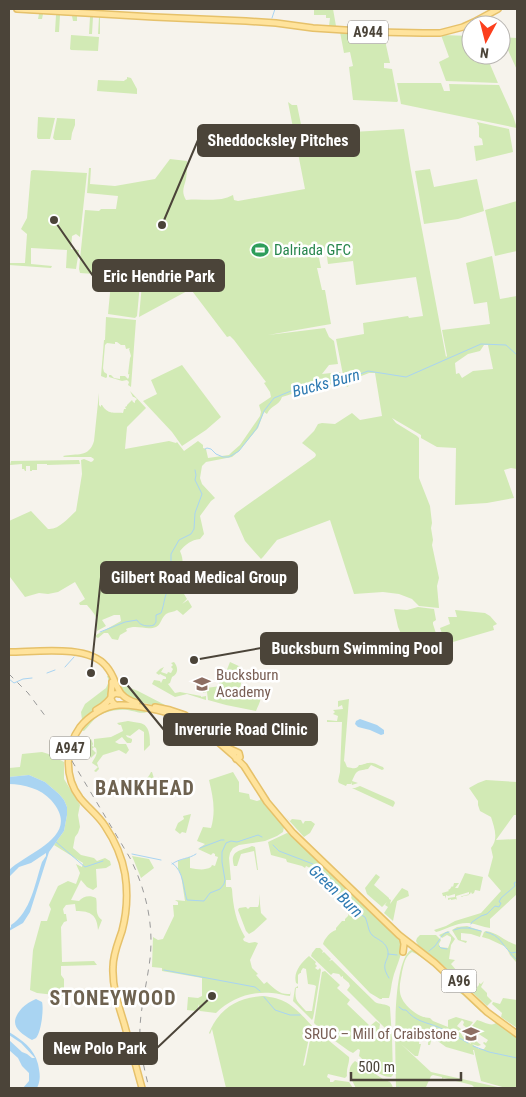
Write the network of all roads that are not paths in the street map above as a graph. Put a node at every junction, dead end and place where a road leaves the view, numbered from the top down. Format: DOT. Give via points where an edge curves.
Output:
graph roads {
  1 [pos="17,9"];
  2 [pos="41,9"];
  3 [pos="498,9"];
  4 [pos="60,11"];
  5 [pos="9,654"];
  6 [pos="113,679"];
  7 [pos="121,695"];
  8 [pos="111,697"];
  9 [pos="140,704"];
  10 [pos="117,705"];
  11 [pos="236,755"];
  12 [pos="277,812"];
  13 [pos="110,835"];
  14 [pos="402,937"];
  15 [pos="418,950"];
  16 [pos="498,1019"];
  17 [pos="517,1033"];
  18 [pos="142,1088"];
  1 -- 4 [label="main road, A944"];
  2 -- 4 [label="main road, A944"];
  3 -- 4 [label="main road, A944" via="451,27 415,33"];
  5 -- 6 [label="main road, A96" via="87,654 102,662"];
  5 -- 8 [label="main road, A96" via="66,654 90,658 108,674 112,683"];
  6 -- 7 [label="main road, A96"];
  6 -- 9 [label="main road, A96" via="119,690"];
  7 -- 8 [label="main road" via="115,693"];
  7 -- 9 [label="main road, A96"];
  7 -- 10 [label="main road" via="123,701"];
  8 -- 10 [label="main road, A96" via="111,702"];
  8 -- 13 [label="main road, A947" via="79,726 70,741 66,759 73,791"];
  9 -- 11 [label="main road, A96" via="185,715"];
  10 -- 11 [label="main road, A96" via="139,706 186,719"];
  10 -- 13 [label="main road, A947" via="91,716 82,725 73,739 68,760 75,789"];
  11 -- 12 [label="main road, A96"];
  12 -- 14 [label="main road, A96" via="293,833"];
  12 -- 16 [label="main road, A96" via="396,929 439,963"];
  13 -- 18 [label="main road, A947" via="121,858 127,888 125,915 113,966 114,985"];
  14 -- 15 [label="main road, A96"];
  14 -- 15 [label="main road" via="404,952"];
  15 -- 16 [label="main road, A96"];
  16 -- 17 [label="main road, A96"];
}
